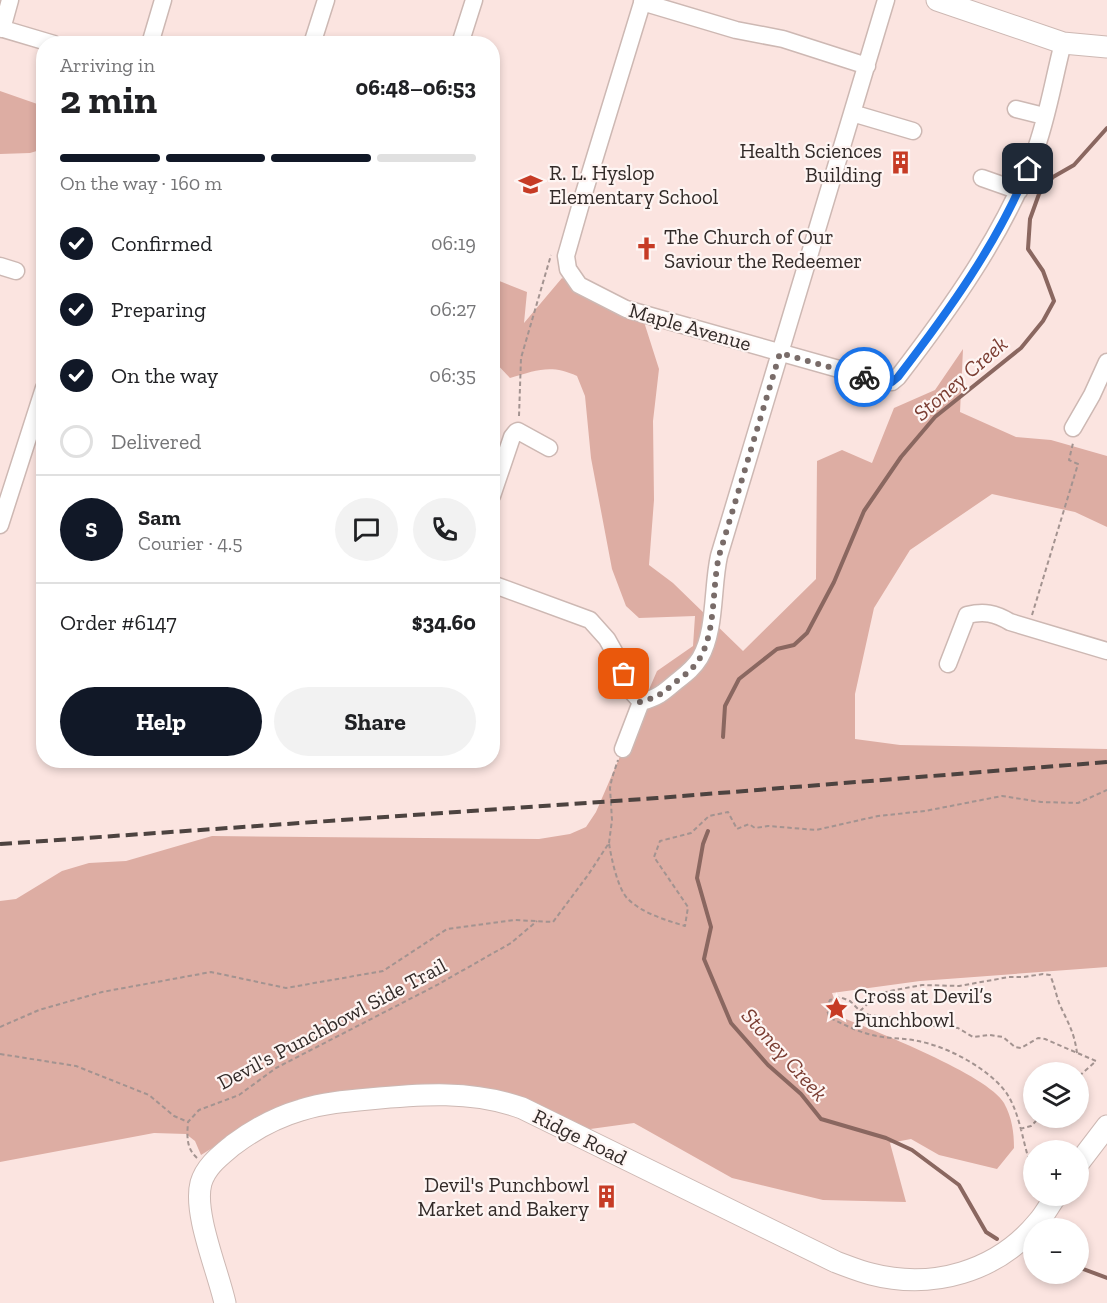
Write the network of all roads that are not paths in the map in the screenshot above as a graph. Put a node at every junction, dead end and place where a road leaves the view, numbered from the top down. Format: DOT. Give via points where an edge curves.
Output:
graph roads {
  1 [pos="10,0"];
  2 [pos="163,0"];
  3 [pos="326,0"];
  4 [pos="474,0"];
  5 [pos="886,0"];
  6 [pos="937,0"];
  7 [pos="643,1"];
  8 [pos="1,28"];
  9 [pos="152,36"];
  10 [pos="315,36"];
  11 [pos="463,36"];
  12 [pos="36,39"];
  13 [pos="1063,43"];
  14 [pos="1107,47"];
  15 [pos="867,66"];
  16 [pos="1016,109"];
  17 [pos="852,112"];
  18 [pos="1044,116"];
  19 [pos="913,131"];
  20 [pos="982,178"];
  21 [pos="1019,191"];
  22 [pos="780,353"];
  23 [pos="1107,362"];
  24 [pos="36,418"];
  25 [pos="1072,428"];
  26 [pos="549,448"];
  27 [pos="500,472"];
  28 [pos="6,482"];
  29 [pos="0,525"];
  30 [pos="500,587"];
  31 [pos="1107,651"];
  32 [pos="948,664"];
  33 [pos="640,702"];
  34 [pos="623,749"];
  35 [pos="1107,1126"];
  36 [pos="1089,1150"];
  37 [pos="1049,1206"];
  38 [pos="225,1303"];
  1 -- 8 [label="street"];
  2 -- 9 [label="street"];
  3 -- 10 [label="street"];
  4 -- 11 [label="street"];
  5 -- 15 [label="street"];
  6 -- 13 [label="main road"];
  7 -- 15 [label="street"];
  7 -- 22 [label="street, Maple Avenue" via="566,256 568,269 579,285 626,309"];
  8 -- 12 [label="street"];
  13 -- 14 [label="main road"];
  13 -- 18 [label="street"];
  15 -- 17 [label="street"];
  16 -- 18 [label="street"];
  17 -- 19 [label="street"];
  17 -- 22 [label="street"];
  18 -- 21 [label="street"];
  20 -- 21 [label="street"];
  21 -- 22 [label="street, Maple Avenue" via="962,289 892,382"];
  22 -- 33 [label="street" via="719,556 711,618 701,656 691,670 659,697"];
  23 -- 25 [label="street"];
  24 -- 28 [label="street"];
  26 -- 27 [label="street" via="518,431 512,437"];
  28 -- 29 [label="street"];
  30 -- 33 [label="street" via="590,620 608,639"];
  31 -- 32 [label="street" via="1010,622 998,614 980,612 967,615"];
  33 -- 34 [label="street"];
  35 -- 36 [label="main road"];
  37 -- 38 [label="main road, Ridge Road" via="1019,1242 992,1263 926,1281 899,1280 836,1262 500,1100 448,1094 390,1097 298,1110 260,1128 218,1156 202,1181 200,1207"];
}
